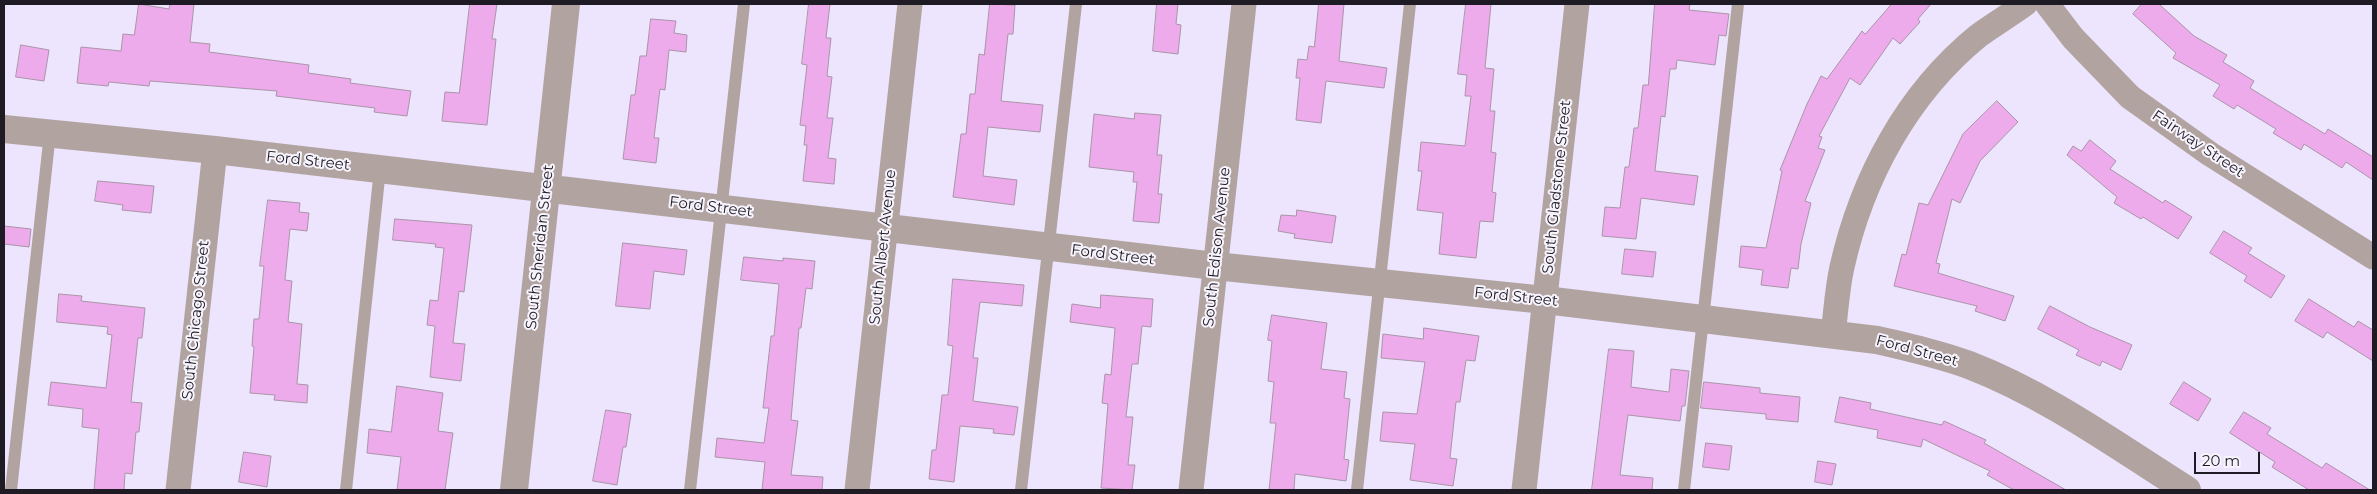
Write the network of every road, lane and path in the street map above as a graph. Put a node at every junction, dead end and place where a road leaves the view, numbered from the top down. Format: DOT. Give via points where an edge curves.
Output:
graph roads {
  1 [pos="566,4"];
  2 [pos="744,4"];
  3 [pos="910,4"];
  4 [pos="1076,4"];
  5 [pos="1244,4"];
  6 [pos="1410,4"];
  7 [pos="1577,4"];
  8 [pos="1738,4"];
  9 [pos="2025,4"];
  10 [pos="2046,4"];
  11 [pos="4,128"];
  12 [pos="50,133"];
  13 [pos="215,150"];
  14 [pos="380,169"];
  15 [pos="546,188"];
  16 [pos="722,208"];
  17 [pos="886,229"];
  18 [pos="1048,247"];
  19 [pos="2373,257"];
  20 [pos="1215,266"];
  21 [pos="1379,282"];
  22 [pos="1544,300"];
  23 [pos="1702,317"];
  24 [pos="1833,334"];
  25 [pos="11,490"];
  26 [pos="178,490"];
  27 [pos="346,490"];
  28 [pos="514,490"];
  29 [pos="690,490"];
  30 [pos="857,490"];
  31 [pos="1022,490"];
  32 [pos="1190,490"];
  33 [pos="1357,490"];
  34 [pos="1524,490"];
  35 [pos="1684,490"];
  36 [pos="2188,490"];
  1 -- 15 [label="street, South Sheridan Street"];
  2 -- 16 [label="lane"];
  3 -- 17 [label="street, South Albert Avenue"];
  4 -- 18 [label="lane"];
  5 -- 20 [label="street, South Edison Avenue"];
  6 -- 21 [label="lane"];
  7 -- 22 [label="street, South Gladstone Street"];
  8 -- 23 [label="lane"];
  9 -- 24 [label="street" via="1978,36 1943,70 1916,100 1883,152 1852,226 1842,268"];
  10 -- 19 [label="street, Fairway Street" via="2073,38 2130,97 2202,149"];
  11 -- 12 [label="street, Ford Street"];
  12 -- 13 [label="street, Ford Street"];
  12 -- 25 [label="lane"];
  13 -- 14 [label="street, Ford Street"];
  13 -- 26 [label="street, South Chicago Street"];
  14 -- 15 [label="street, Ford Street"];
  14 -- 27 [label="lane"];
  15 -- 16 [label="street, Ford Street"];
  15 -- 28 [label="street, South Sheridan Street"];
  16 -- 17 [label="street, Ford Street"];
  16 -- 29 [label="lane"];
  17 -- 18 [label="street, Ford Street"];
  17 -- 30 [label="street, South Albert Avenue"];
  18 -- 20 [label="street, Ford Street"];
  18 -- 31 [label="lane"];
  20 -- 21 [label="street, Ford Street"];
  20 -- 32 [label="street, South Edison Avenue"];
  21 -- 22 [label="street, Ford Street"];
  21 -- 33 [label="lane"];
  22 -- 23 [label="street, Ford Street"];
  22 -- 34 [label="street, South Gladstone Street"];
  23 -- 24 [label="street, Ford Street"];
  23 -- 35 [label="lane"];
  24 -- 36 [label="street, Ford Street" via="1927,352 2009,382 2051,404"];
}
